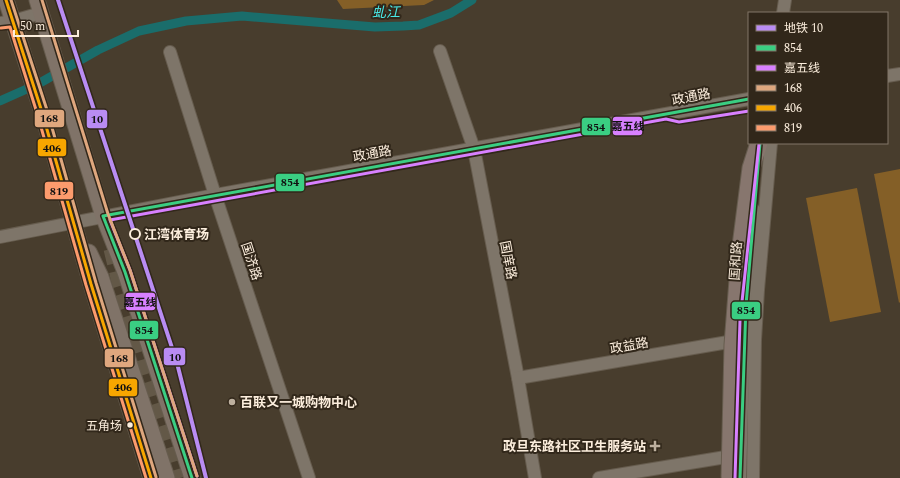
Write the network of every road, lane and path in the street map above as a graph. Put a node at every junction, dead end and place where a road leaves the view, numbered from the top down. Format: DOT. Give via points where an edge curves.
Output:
graph roads {
  1 [pos="6,0"];
  2 [pos="785,0"];
  3 [pos="39,7"];
  4 [pos="783,12"];
  5 [pos="7,22"];
  6 [pos="440,51"];
  7 [pos="170,52"];
  8 [pos="900,74"];
  9 [pos="888,76"];
  10 [pos="748,99"];
  11 [pos="748,106"];
  12 [pos="666,114"];
  13 [pos="754,144"];
  14 [pos="760,144"];
  15 [pos="760,144"];
  16 [pos="771,144"];
  17 [pos="474,149"];
  18 [pos="751,168"];
  19 [pos="215,195"];
  20 [pos="103,216"];
  21 [pos="75,222"];
  22 [pos="0,237"];
  23 [pos="744,339"];
  24 [pos="518,378"];
  25 [pos="742,455"];
  26 [pos="151,478"];
  27 [pos="167,478"];
  28 [pos="192,478"];
  29 [pos="309,478"];
  30 [pos="536,478"];
  31 [pos="599,478"];
  32 [pos="730,478"];
  33 [pos="740,478"];
  34 [pos="753,478"];
  1 -- 5 [label="main road"];
  2 -- 4 [label="street"];
  3 -- 5 [label="street"];
  3 -- 20 [label="main road"];
  5 -- 21 [label="main road"];
  6 -- 17 [label="street, 国庠路"];
  7 -- 19 [label="street, 国济路"];
  8 -- 9 [label="street"];
  10 -- 12 [label="street, 政通路"];
  11 -- 12 [label="street" via="679,117"];
  12 -- 17 [label="street, 政通路"];
  13 -- 18 [label="street"];
  14 -- 18 [label="highway"];
  15 -- 23 [label="street, 国和路"];
  16 -- 34 [label="street, 国和路" via="756,326"];
  17 -- 19 [label="street, 政通路"];
  17 -- 24 [label="street, 国庠路"];
  18 -- 32 [label="highway, bridge" via="740,254"];
  19 -- 20 [label="street, 政通路"];
  19 -- 29 [label="street, 国济路"];
  20 -- 21 [label="street, 政通路"];
  20 -- 28 [label="main road" via="125,272"];
  21 -- 22 [label="street, 政通路"];
  21 -- 26 [label="main road" via="91,284"];
  21 -- 27 [label="main road" via="101,276"];
  23 -- 24 [label="street, 政益路"];
  23 -- 25 [label="street, 国和路"];
  24 -- 30 [label="street, 国庠路"];
  25 -- 31 [label="street"];
  25 -- 33 [label="street, 国和路"];
}
